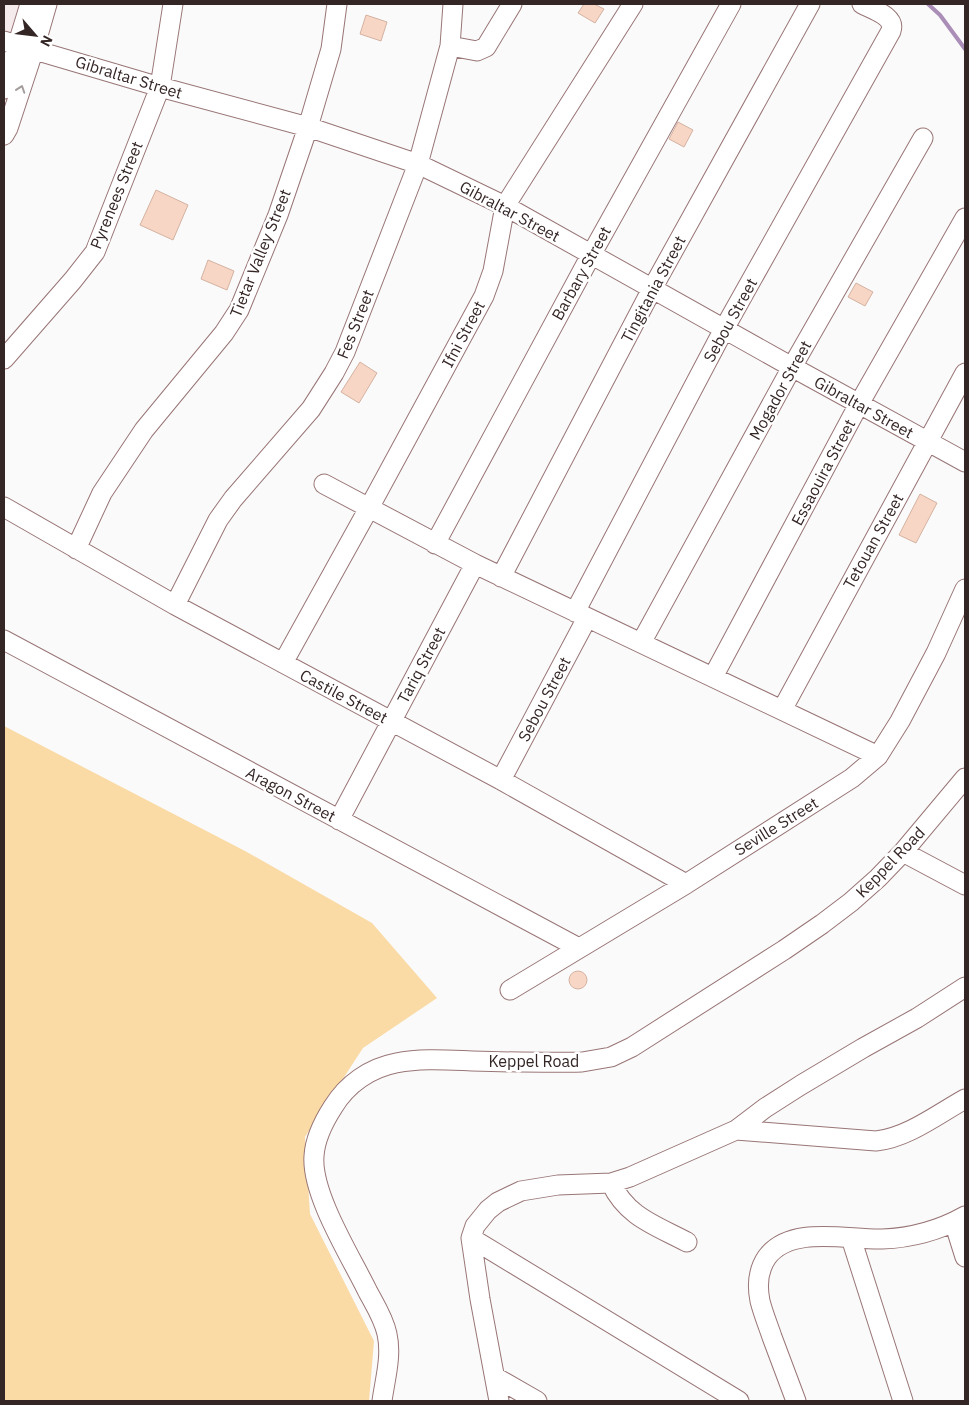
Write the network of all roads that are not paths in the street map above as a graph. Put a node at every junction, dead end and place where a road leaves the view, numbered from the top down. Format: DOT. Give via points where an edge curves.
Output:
graph roads {
  1 [pos="30,4"];
  2 [pos="47,4"];
  3 [pos="173,4"];
  4 [pos="337,4"];
  5 [pos="453,4"];
  6 [pos="512,4"];
  7 [pos="633,4"];
  8 [pos="731,4"];
  9 [pos="810,4"];
  10 [pos="862,4"];
  11 [pos="19,45"];
  12 [pos="450,46"];
  13 [pos="160,87"];
  14 [pos="4,89"];
  15 [pos="308,127"];
  16 [pos="4,135"];
  17 [pos="923,138"];
  18 [pos="418,164"];
  19 [pos="505,206"];
  20 [pos="965,218"];
  21 [pos="590,255"];
  22 [pos="652,290"];
  23 [pos="724,329"];
  24 [pos="4,360"];
  25 [pos="792,368"];
  26 [pos="965,373"];
  27 [pos="859,404"];
  28 [pos="928,442"];
  29 [pos="965,462"];
  30 [pos="324,484"];
  31 [pos="4,507"];
  32 [pos="369,508"];
  33 [pos="435,544"];
  34 [pos="76,549"];
  35 [pos="475,564"];
  36 [pos="501,577"];
  37 [pos="965,589"];
  38 [pos="175,605"];
  39 [pos="581,615"];
  40 [pos="4,640"];
  41 [pos="641,643"];
  42 [pos="283,663"];
  43 [pos="713,677"];
  44 [pos="782,710"];
  45 [pos="390,721"];
  46 [pos="878,756"];
  47 [pos="965,778"];
  48 [pos="501,780"];
  49 [pos="339,820"];
  50 [pos="903,852"];
  51 [pos="686,884"];
  52 [pos="965,885"];
  53 [pos="579,948"];
  54 [pos="965,987"];
  55 [pos="510,990"];
  56 [pos="965,1099"];
  57 [pos="736,1130"];
  58 [pos="611,1182"];
  59 [pos="960,1219"];
  60 [pos="471,1238"];
  61 [pos="851,1238"];
  62 [pos="687,1242"];
  63 [pos="965,1257"];
  64 [pos="495,1377"];
  65 [pos="382,1401"];
  66 [pos="500,1401"];
  67 [pos="537,1401"];
  68 [pos="739,1401"];
  69 [pos="796,1401"];
  70 [pos="903,1401"];
  1 -- 11 [label="street"];
  2 -- 11 [label="street"];
  3 -- 13 [label="street, Pyrenees Street"];
  4 -- 15 [label="street, Tietar Valley Street" via="331,49"];
  5 -- 12 [label="street, Fes Street"];
  6 -- 12 [label="street" via="486,47 477,51"];
  7 -- 19 [label="street, Ifni Street"];
  8 -- 21 [label="street, Barbary Street"];
  9 -- 22 [label="street, Tingitania Street"];
  10 -- 23 [label="street, Sebou Street" via="890,18 891,31"];
  11 -- 13 [label="street, Gibraltar Street"];
  11 -- 14 [label="street"];
  16 -- 11 [label="street, one-way" via="8,128"];
  12 -- 18 [label="street, Fes Street"];
  13 -- 15 [label="street, Gibraltar Street"];
  13 -- 24 [label="street, Pyrenees Street" via="94,252 74,280"];
  15 -- 18 [label="street, Gibraltar Street"];
  15 -- 34 [label="street, Tietar Valley Street" via="278,215 239,310 224,333 144,430 102,493"];
  17 -- 25 [label="street, Mogador Street"];
  18 -- 19 [label="street, Gibraltar Street"];
  18 -- 38 [label="street, Fes Street" via="334,373 304,418 225,510"];
  19 -- 21 [label="street, Gibraltar Street"];
  19 -- 32 [label="street, Ifni Street" via="493,271 484,296"];
  20 -- 27 [label="street, Essaouira Street"];
  21 -- 22 [label="street, Gibraltar Street"];
  21 -- 33 [label="street, Barbary Street"];
  22 -- 23 [label="street, Gibraltar Street"];
  22 -- 36 [label="street, Tingitania Street"];
  23 -- 25 [label="street, Gibraltar Street"];
  23 -- 39 [label="street, Sebou Street"];
  25 -- 27 [label="street, Gibraltar Street"];
  25 -- 41 [label="street, Mogador Street"];
  26 -- 28 [label="street, Tetouan Street"];
  27 -- 28 [label="street, Gibraltar Street"];
  27 -- 43 [label="street, Essaouira Street"];
  28 -- 29 [label="street, Gibraltar Street"];
  28 -- 44 [label="street, Tetouan Street"];
  30 -- 32 [label="street"];
  31 -- 34 [label="street, Castile Street"];
  32 -- 33 [label="street"];
  32 -- 42 [label="street, Ifni Street"];
  33 -- 35 [label="street"];
  34 -- 38 [label="street, Castile Street"];
  35 -- 36 [label="street"];
  35 -- 45 [label="street, Tariq Street"];
  36 -- 39 [label="street"];
  37 -- 46 [label="street, Seville Street" via="916,693"];
  38 -- 42 [label="street, Castile Street"];
  39 -- 41 [label="street"];
  39 -- 48 [label="street, Sebou Street"];
  40 -- 49 [label="street, Aragon Street"];
  41 -- 43 [label="street"];
  42 -- 45 [label="street, Castile Street"];
  43 -- 44 [label="street"];
  44 -- 46 [label="street"];
  45 -- 48 [label="street, Castile Street"];
  45 -- 49 [label="street, Tariq Street"];
  46 -- 51 [label="street, Seville Street" via="852,778"];
  47 -- 50 [label="street, Keppel Road"];
  48 -- 51 [label="street, Castile Street"];
  49 -- 53 [label="street, Aragon Street"];
  50 -- 52 [label="street"];
  50 -- 65 [label="street, Keppel Road" via="867,889 822,924 696,1008 621,1053 582,1062 399,1062 365,1074 341,1095 315,1146 315,1177 329,1215 387,1332 389,1360"];
  51 -- 53 [label="street, Seville Street"];
  53 -- 55 [label="street, Seville Street"];
  54 -- 57 [label="street" via="801,1085"];
  56 -- 57 [label="street" via="889,1140"];
  57 -- 58 [label="street" via="653,1168"];
  58 -- 60 [label="street" via="521,1190 488,1210 475,1226"];
  58 -- 62 [label="street" via="620,1200 632,1212"];
  59 -- 61 [label="street" via="919,1234"];
  59 -- 63 [label="street"];
  60 -- 64 [label="street"];
  60 -- 68 [label="street"];
  61 -- 69 [label="street" via="789,1240 771,1252 759,1273 760,1301"];
  61 -- 70 [label="street"];
  64 -- 66 [label="street"];
  64 -- 67 [label="street"];
}
